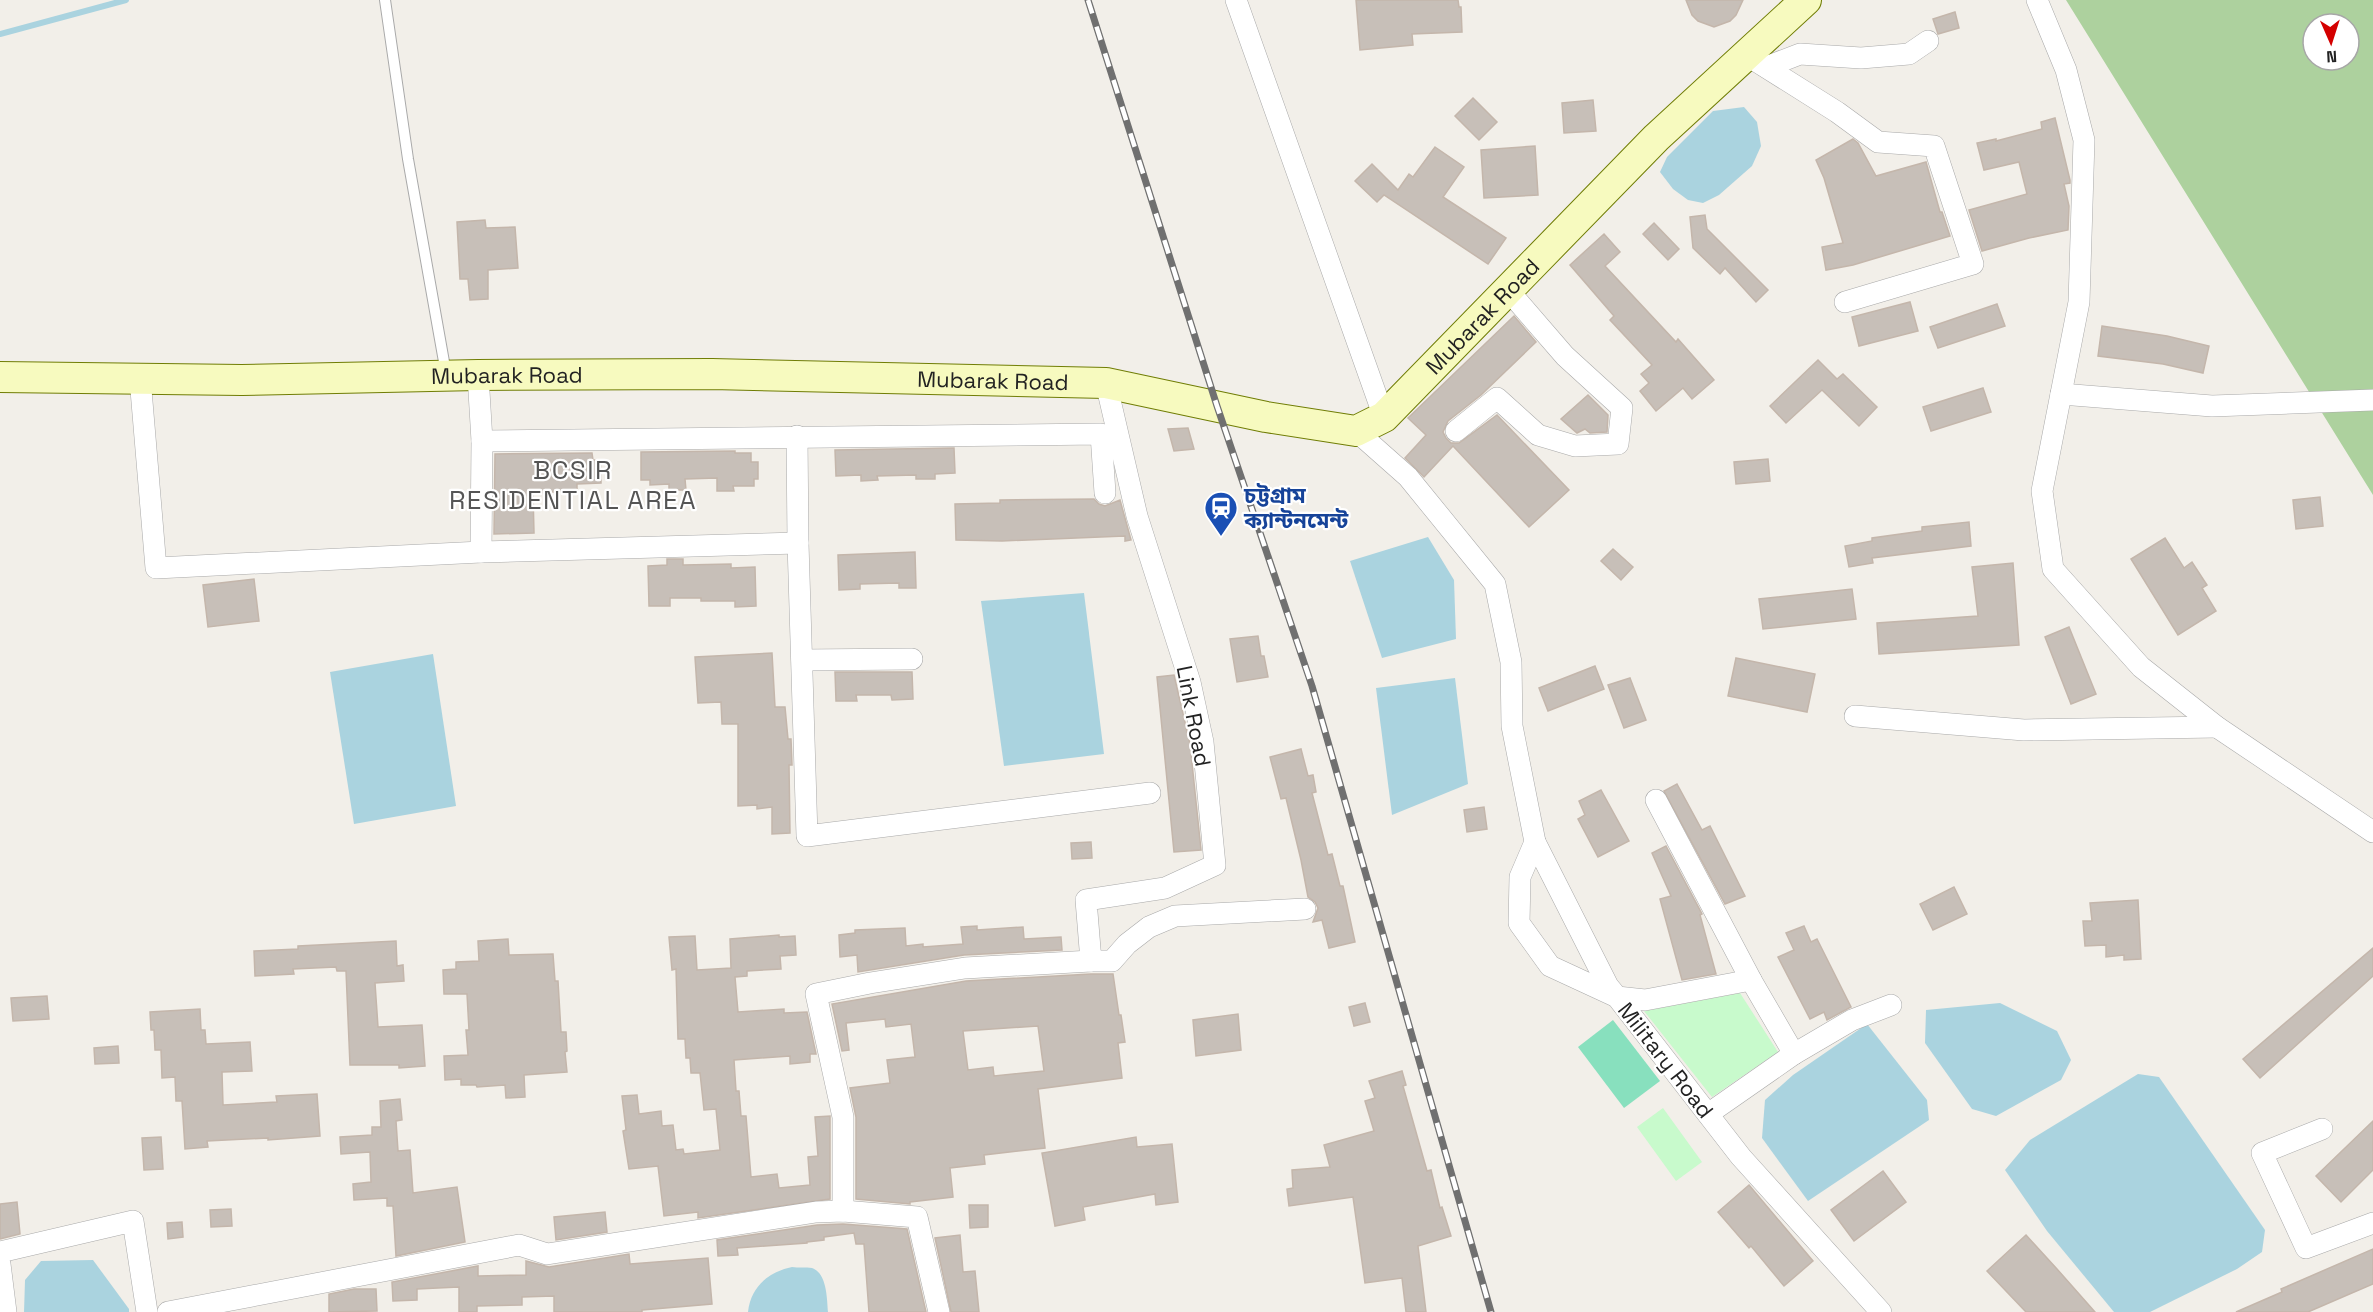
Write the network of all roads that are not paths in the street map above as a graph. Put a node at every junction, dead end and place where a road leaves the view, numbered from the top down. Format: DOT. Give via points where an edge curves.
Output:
graph roads {
  1 [pos="1236,0"];
  2 [pos="1806,0"];
  3 [pos="2037,0"];
  4 [pos="386,5"];
  5 [pos="1928,41"];
  6 [pos="1757,61"];
  7 [pos="1507,289"];
  8 [pos="1845,302"];
  9 [pos="478,375"];
  10 [pos="446,376"];
  11 [pos="0,377"];
  12 [pos="140,378"];
  13 [pos="1106,382"];
  14 [pos="2061,394"];
  15 [pos="2373,400"];
  16 [pos="1384,417"];
  17 [pos="1356,431"];
  18 [pos="1456,431"];
  19 [pos="797,436"];
  20 [pos="482,441"];
  21 [pos="1105,493"];
  22 [pos="798,543"];
  23 [pos="481,552"];
  24 [pos="912,659"];
  25 [pos="802,660"];
  26 [pos="1856,716"];
  27 [pos="2217,727"];
  28 [pos="1150,793"];
  29 [pos="1656,800"];
  30 [pos="2373,832"];
  31 [pos="1535,842"];
  32 [pos="1305,909"];
  33 [pos="1091,961"];
  34 [pos="1751,980"];
  35 [pos="1617,997"];
  36 [pos="1890,1005"];
  37 [pos="1794,1054"];
  38 [pos="1708,1114"];
  39 [pos="2322,1129"];
  40 [pos="843,1211"];
  41 [pos="2373,1223"];
  42 [pos="0,1252"];
  43 [pos="0,1264"];
  44 [pos="6,1312"];
  45 [pos="147,1312"];
  46 [pos="168,1312"];
  47 [pos="939,1312"];
  48 [pos="1881,1312"];
  1 -- 16 [label="street"];
  2 -- 6 [label="street, Mubarak Road"];
  3 -- 14 [label="street" via="2066,70 2084,140 2079,302"];
  4 -- 10 [label="lane"];
  5 -- 6 [label="street" via="1909,54 1860,58 1800,54"];
  6 -- 7 [label="street, Mubarak Road" via="1656,138"];
  6 -- 8 [label="street" via="1878,142 1934,146 1972,264"];
  7 -- 16 [label="street, Mubarak Road"];
  7 -- 18 [label="street" via="1565,356 1622,408 1618,444 1575,446 1538,435 1497,398"];
  9 -- 10 [label="street, Mubarak Road"];
  9 -- 13 [label="street, Mubarak Road" via="712,374"];
  9 -- 20 [label="street"];
  10 -- 12 [label="street, Mubarak Road"];
  11 -- 12 [label="street, Mubarak Road"];
  12 -- 23 [label="street" via="156,568"];
  13 -- 17 [label="street, Mubarak Road" via="1266,417"];
  13 -- 33 [label="street, Link Road" via="1137,516 1190,682 1203,742 1215,865 1165,888 1086,900"];
  14 -- 15 [label="street" via="2212,406"];
  14 -- 27 [label="street" via="2042,492 2053,569 2141,667"];
  16 -- 17 [label="street, Mubarak Road"];
  17 -- 31 [label="street" via="1408,477 1495,584 1511,662 1512,726"];
  19 -- 20 [label="street"];
  19 -- 21 [label="street" via="1101,434"];
  19 -- 22 [label="street"];
  20 -- 23 [label="street"];
  22 -- 23 [label="street"];
  22 -- 25 [label="street"];
  24 -- 25 [label="street"];
  25 -- 28 [label="street" via="807,836"];
  26 -- 27 [label="street" via="2024,730"];
  27 -- 30 [label="street"];
  29 -- 34 [label="street"];
  31 -- 35 [label="street"];
  31 -- 35 [label="street, Military Road" via="1520,877 1519,923 1550,966"];
  32 -- 33 [label="street" via="1175,916 1149,927 1112,962"];
  33 -- 40 [label="street" via="965,968 816,994 843,1118"];
  34 -- 35 [label="street" via="1645,1000"];
  34 -- 37 [label="street"];
  35 -- 38 [label="street, Military Road"];
  36 -- 37 [label="street" via="1852,1020"];
  37 -- 38 [label="street"];
  38 -- 48 [label="street, Military Road" via="1741,1157"];
  39 -- 41 [label="street" via="2262,1153 2306,1248"];
  40 -- 46 [label="street" via="547,1254 519,1245"];
  40 -- 47 [label="street" via="917,1217"];
  42 -- 45 [label="street" via="133,1221"];
  43 -- 44 [label="street"];
}
